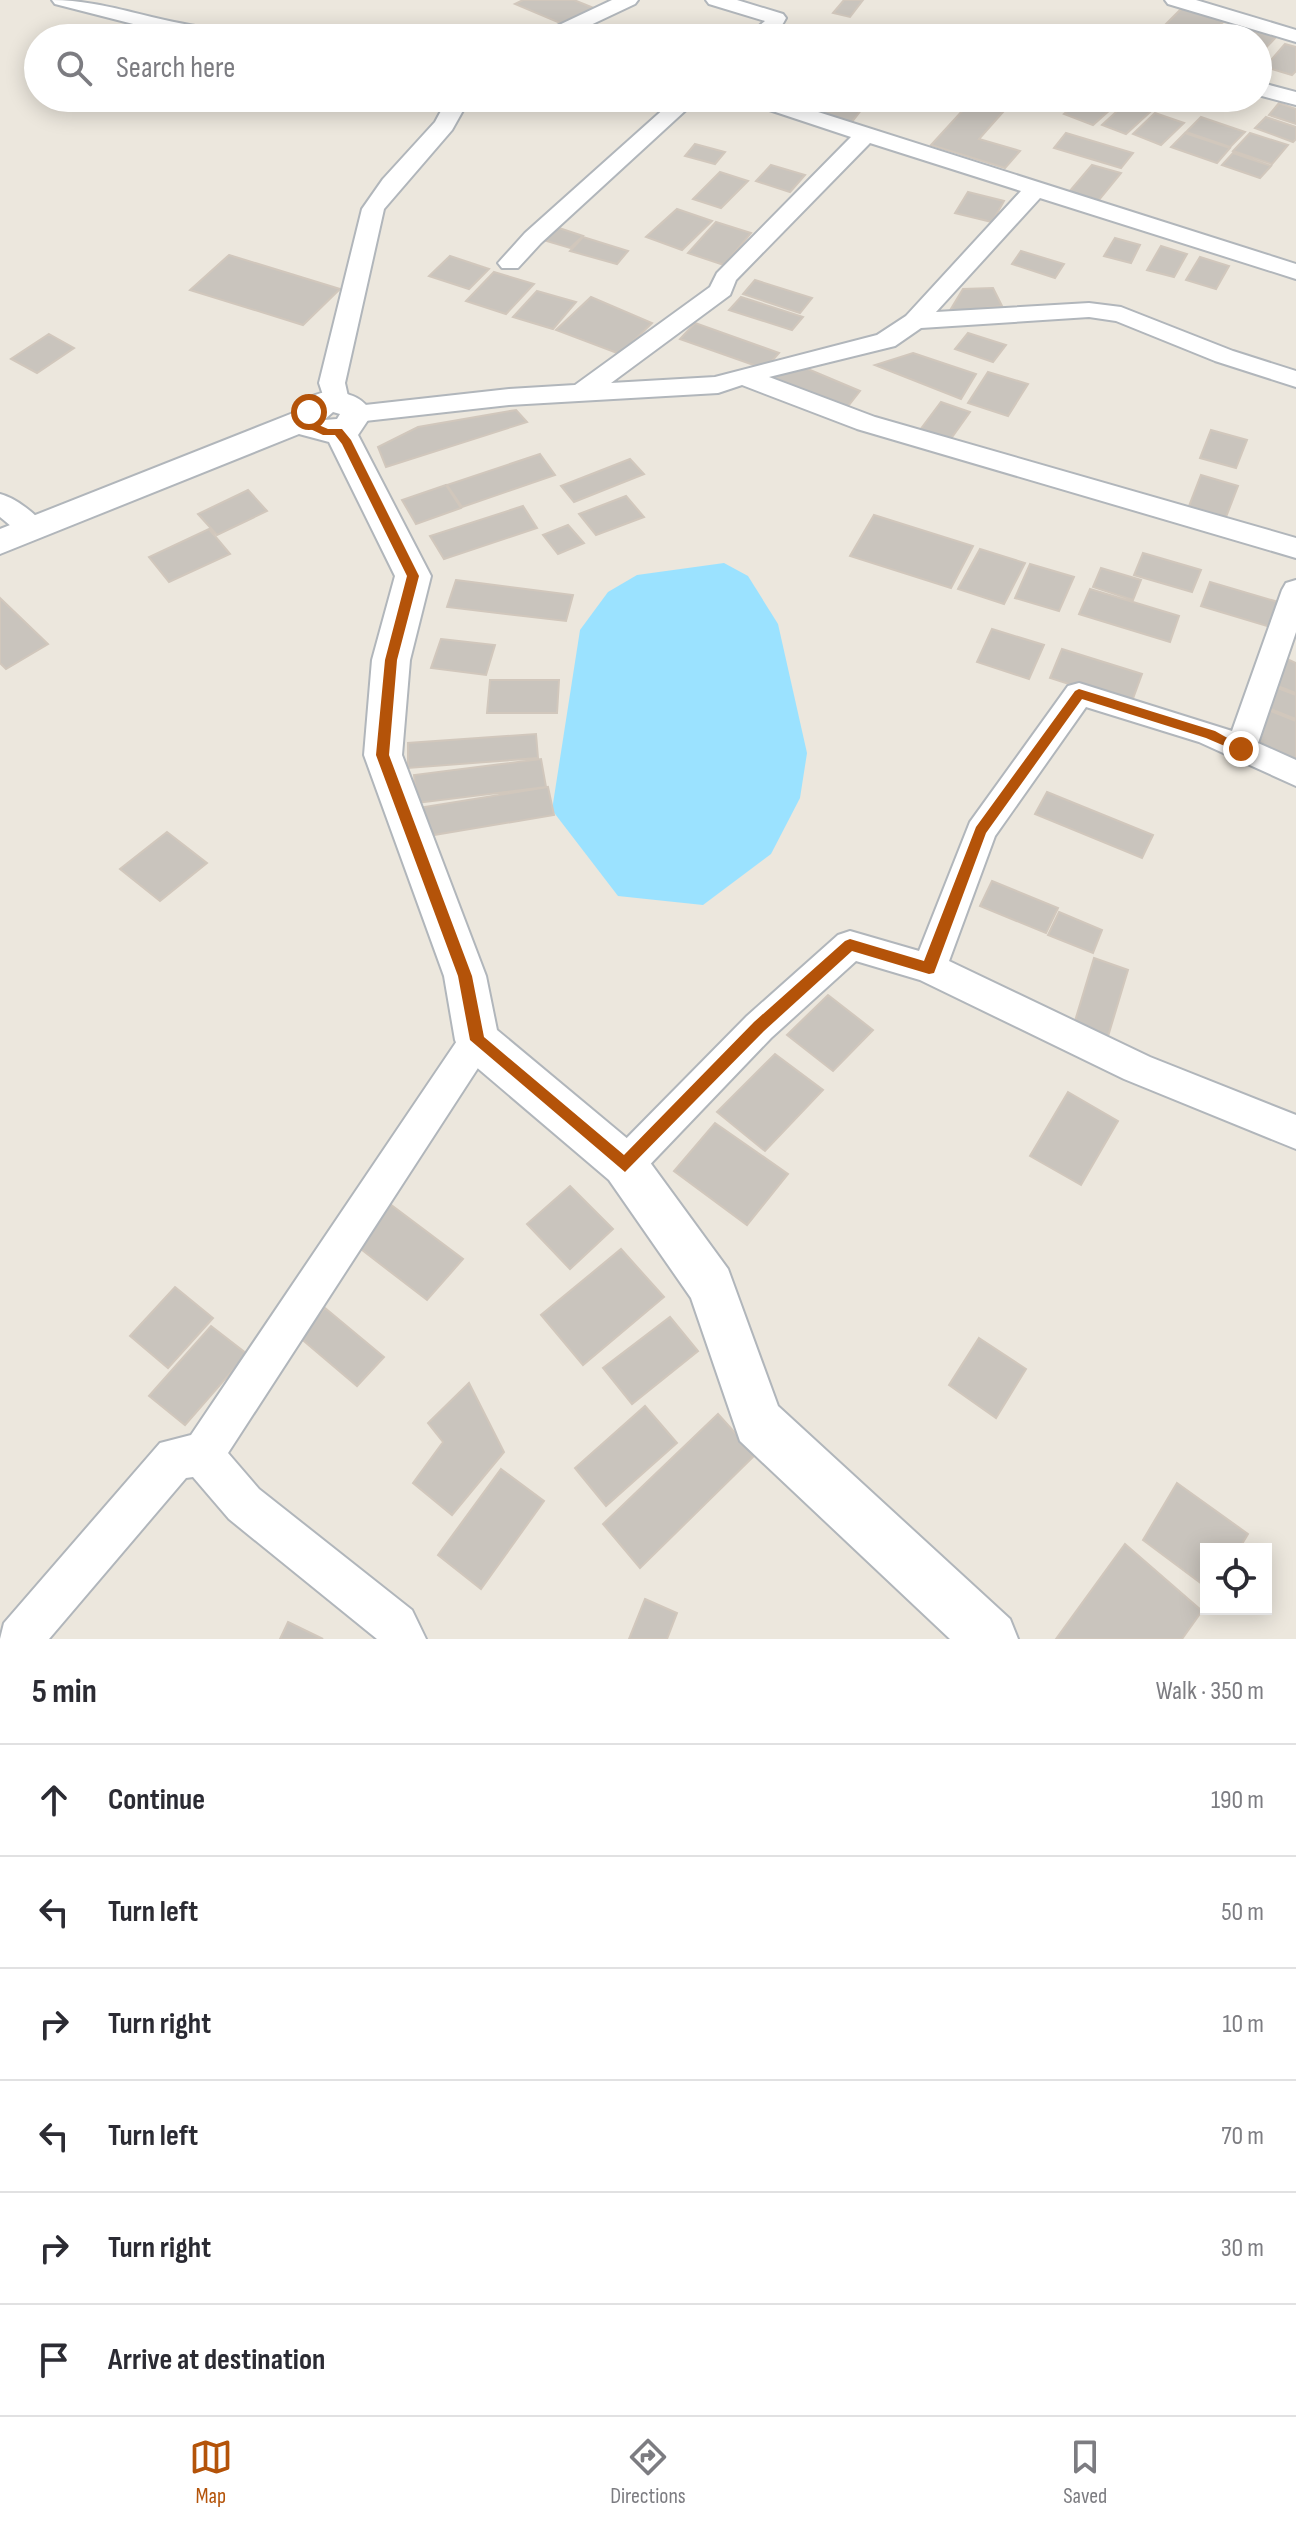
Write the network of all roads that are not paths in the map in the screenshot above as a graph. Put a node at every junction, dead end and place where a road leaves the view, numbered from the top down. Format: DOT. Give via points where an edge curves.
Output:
graph roads {
  1 [pos="62,0"];
  2 [pos="628,0"];
  3 [pos="716,0"];
  4 [pos="1175,0"];
  5 [pos="1239,19"];
  6 [pos="156,24"];
  7 [pos="577,24"];
  8 [pos="773,24"];
  9 [pos="1235,24"];
  10 [pos="1256,24"];
  11 [pos="1272,29"];
  12 [pos="1296,36"];
  13 [pos="1272,92"];
  14 [pos="1296,99"];
  15 [pos="451,112"];
  16 [pos="672,112"];
  17 [pos="797,112"];
  18 [pos="864,136"];
  19 [pos="1036,189"];
  20 [pos="510,263"];
  21 [pos="1296,272"];
  22 [pos="915,321"];
  23 [pos="742,376"];
  24 [pos="1296,379"];
  25 [pos="581,393"];
  26 [pos="343,415"];
  27 [pos="0,503"];
  28 [pos="33,529"];
  29 [pos="0,542"];
  30 [pos="1296,548"];
  31 [pos="1296,590"];
  32 [pos="1241,749"];
  33 [pos="1296,774"];
  34 [pos="929,968"];
  35 [pos="477,1040"];
  36 [pos="1296,1132"];
  37 [pos="625,1165"];
  38 [pos="202,1455"];
  39 [pos="20,1639"];
  40 [pos="404,1639"];
  41 [pos="990,1639"];
  1 -- 6 [label="street"];
  2 -- 7 [label="street"];
  3 -- 8 [label="street" via="776,18"];
  4 -- 5 [label="street"];
  5 -- 9 [label="street"];
  5 -- 10 [label="street"];
  11 -- 12 [label="street"];
  13 -- 14 [label="street"];
  15 -- 26 [label="street" via="373,209 332,383"];
  16 -- 20 [label="street"];
  17 -- 18 [label="street"];
  18 -- 19 [label="street"];
  18 -- 25 [label="street" via="725,278 721,290"];
  19 -- 21 [label="street"];
  19 -- 22 [label="street"];
  22 -- 23 [label="street" via="886,341"];
  22 -- 24 [label="street" via="1089,310 1121,314"];
  23 -- 25 [label="street" via="718,385"];
  23 -- 30 [label="street" via="866,423"];
  25 -- 26 [label="street"];
  26 -- 28 [label="street" via="317,430 307,419"];
  26 -- 35 [label="street" via="347,443 413,576 391,660 383,755 465,976"];
  27 -- 28 [label="street"];
  28 -- 29 [label="street"];
  31 -- 32 [label="street"];
  32 -- 33 [label="street"];
  32 -- 34 [label="street" via="1210,734 1079,694 981,831"];
  34 -- 36 [label="street" via="1137,1068"];
  34 -- 37 [label="street" via="850,945 759,1027"];
  35 -- 37 [label="street"];
  35 -- 38 [label="street"];
  37 -- 41 [label="street" via="711,1286 758,1423"];
  38 -- 39 [label="street" via="175,1458"];
  38 -- 40 [label="street" via="244,1504 396,1626"];
}
